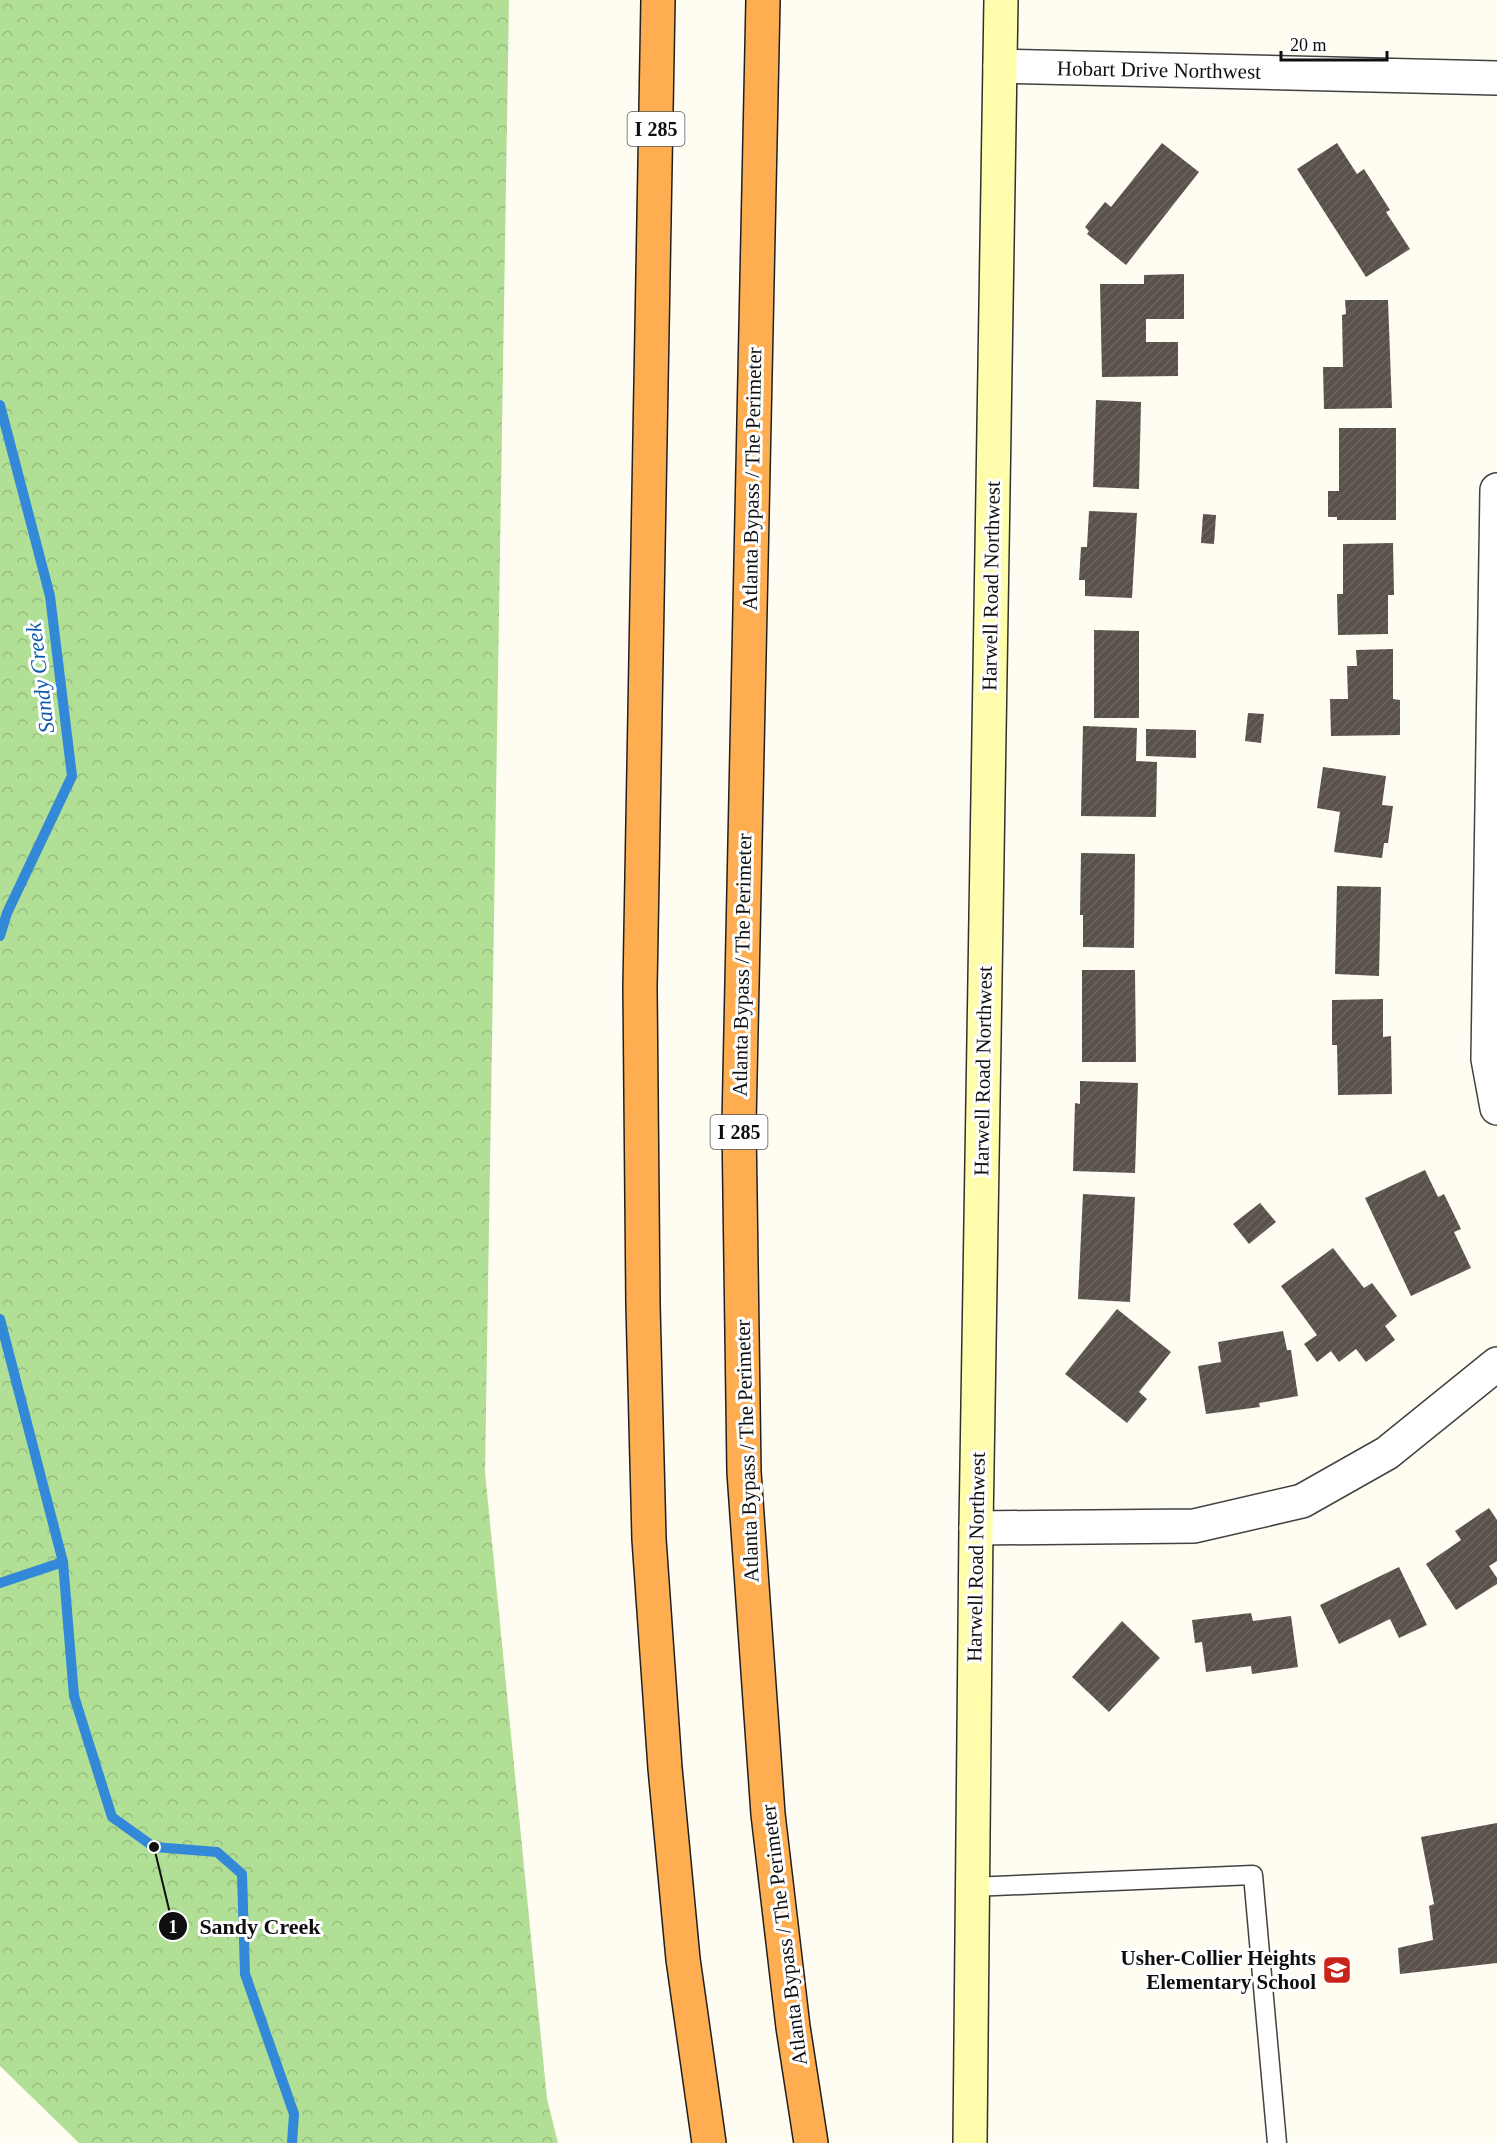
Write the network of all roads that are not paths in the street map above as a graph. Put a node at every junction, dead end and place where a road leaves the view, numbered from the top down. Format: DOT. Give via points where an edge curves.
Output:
graph roads {
  1 [pos="658,0"];
  2 [pos="763,0"];
  3 [pos="1001,0"];
  4 [pos="1000,66"];
  5 [pos="1497,78"];
  6 [pos="1497,490"];
  7 [pos="1497,1108"];
  8 [pos="1497,1364"];
  9 [pos="976,1528"];
  10 [pos="972,1887"];
  11 [pos="709,2143"];
  12 [pos="811,2143"];
  13 [pos="970,2143"];
  14 [pos="1277,2143"];
  1 -- 11 [label="highway, I 285" via="640,987 643,1305 649,1539 665,1768 683,1959"];
  2 -- 12 [label="highway, Atlanta Bypass / The Perimeter / I 285" via="739,1124 744,1472 768,1814"];
  3 -- 4 [label="street, Harwell Road Northwest"];
  4 -- 5 [label="street, Hobart Drive Northwest"];
  4 -- 9 [label="street, Harwell Road Northwest"];
  6 -- 7 [label="street" via="1488,1059"];
  8 -- 9 [label="street" via="1387,1453 1302,1501 1194,1526"];
  9 -- 10 [label="street, Harwell Road Northwest"];
  10 -- 13 [label="street, Harwell Road Northwest"];
  10 -- 14 [label="lane" via="1252,1875"];
}
